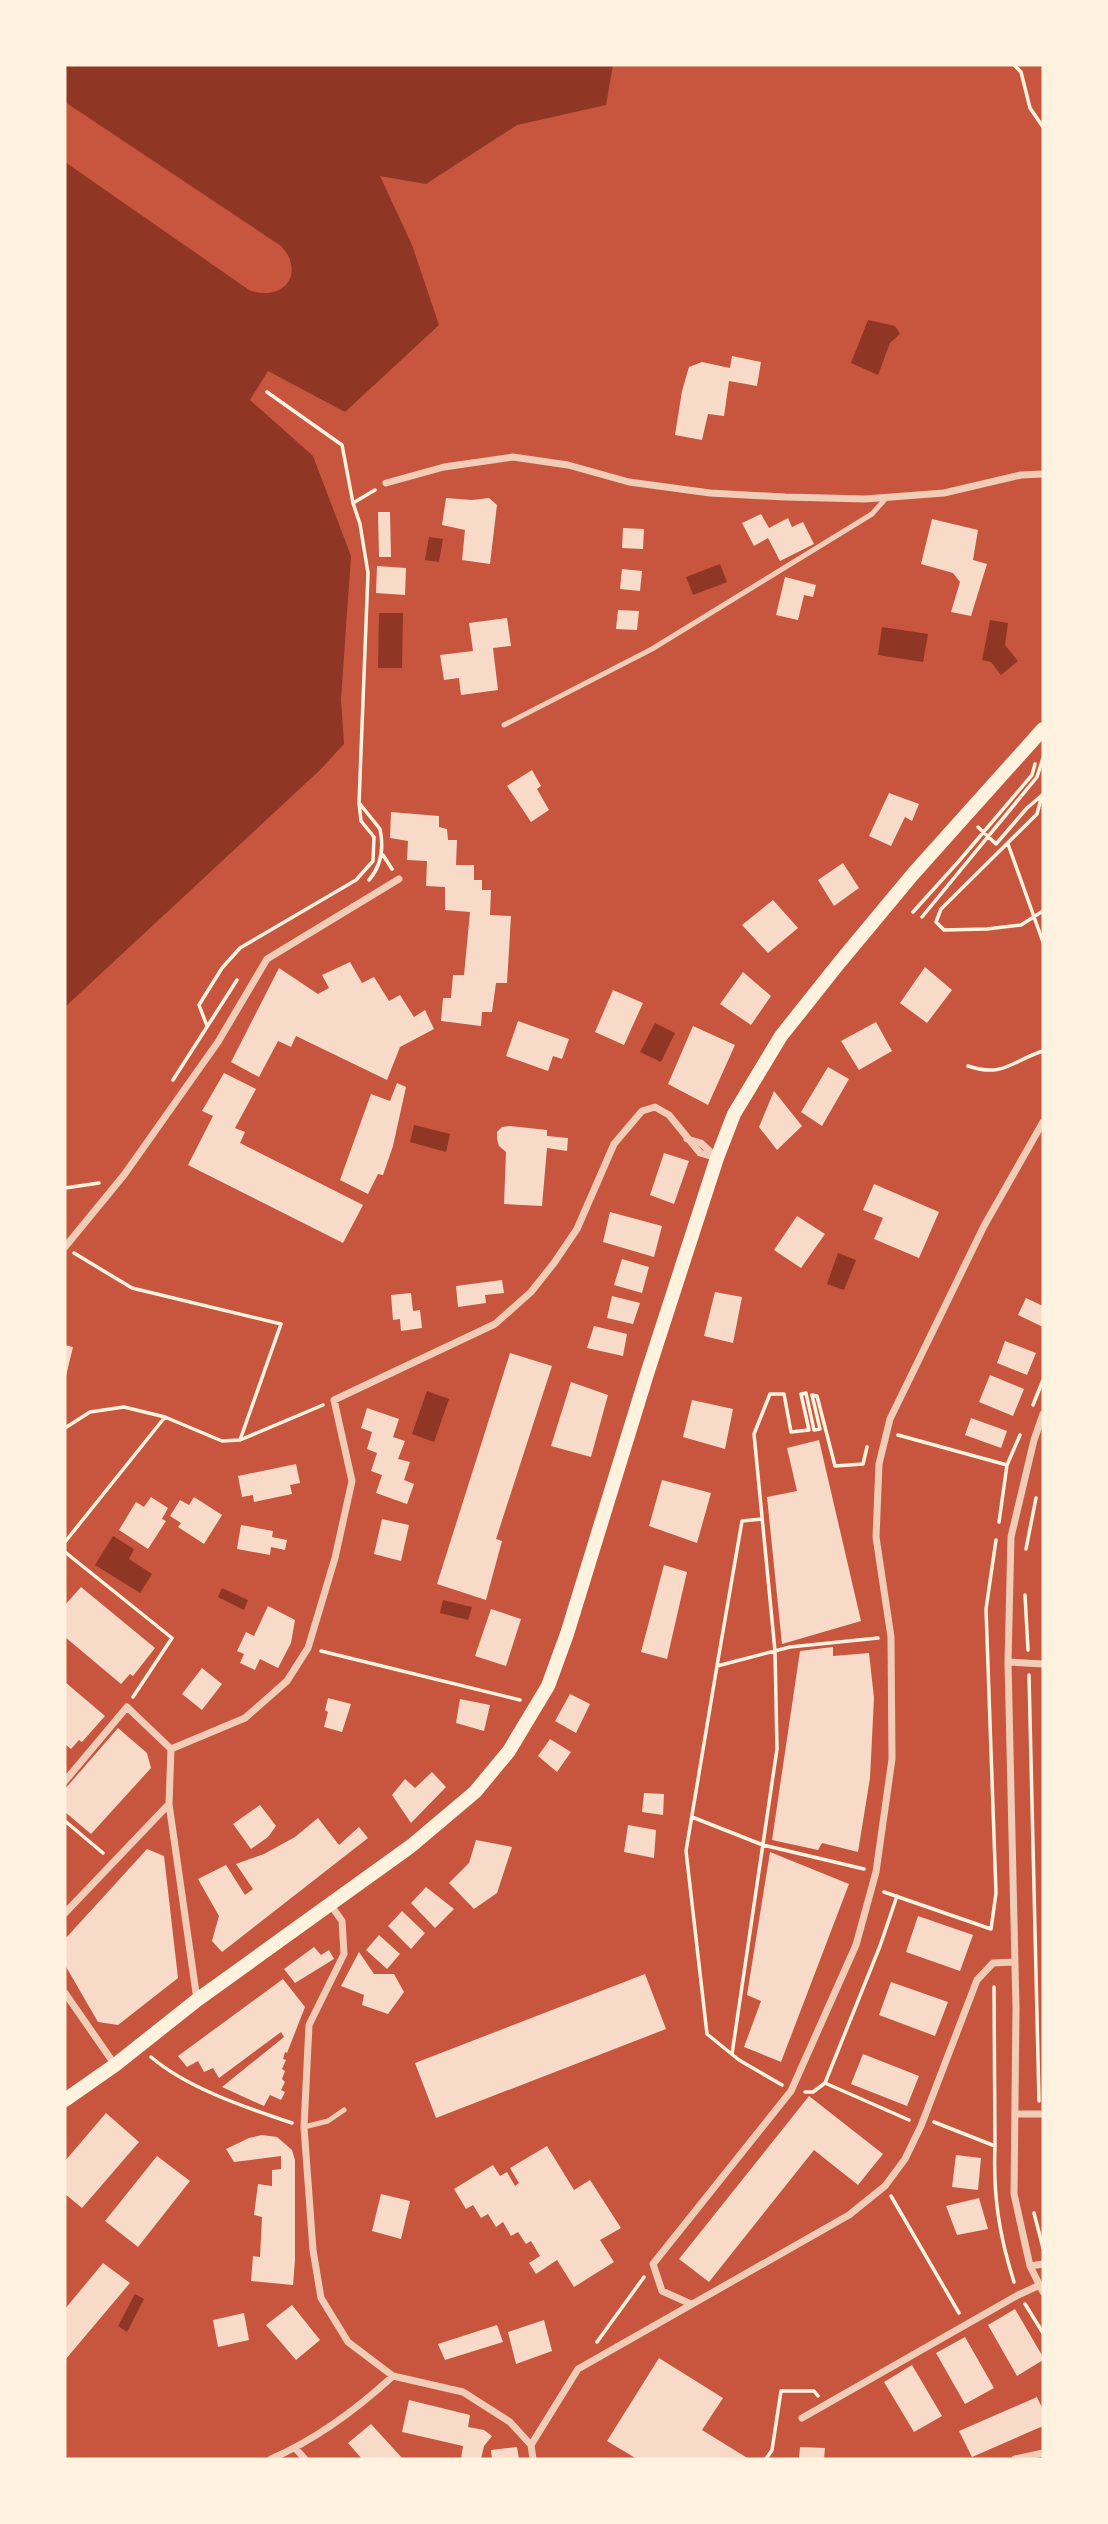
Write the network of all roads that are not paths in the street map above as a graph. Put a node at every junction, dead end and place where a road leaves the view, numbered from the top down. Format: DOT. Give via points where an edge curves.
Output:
graph roads {
  1 [pos="1043,474"];
  2 [pos="386,484"];
  3 [pos="887,497"];
  4 [pos="504,725"];
  5 [pos="1043,729"];
  6 [pos="399,879"];
  7 [pos="1043,1122"];
  8 [pos="717,1158"];
  9 [pos="65,1247"];
  10 [pos="1043,1414"];
  11 [pos="1034,1440"];
  12 [pos="1043,1441"];
  13 [pos="1008,1662"];
  14 [pos="1043,1664"];
  15 [pos="172,1749"];
  16 [pos="65,1781"];
  17 [pos="169,1804"];
  18 [pos="330,1905"];
  19 [pos="65,1913"];
  20 [pos="1014,1962"];
  21 [pos="65,1993"];
  22 [pos="197,2000"];
  23 [pos="115,2065"];
  24 [pos="65,2100"];
  25 [pos="344,2110"];
  26 [pos="1015,2114"];
  27 [pos="1042,2114"];
  28 [pos="304,2127"];
  29 [pos="1043,2264"];
  30 [pos="1031,2266"];
  31 [pos="1041,2289"];
  32 [pos="691,2304"];
  33 [pos="393,2376"];
  34 [pos="802,2417"];
  35 [pos="531,2445"];
  36 [pos="295,2448"];
  37 [pos="1043,2454"];
  38 [pos="271,2459"];
  39 [pos="305,2459"];
  40 [pos="533,2459"];
  41 [pos="1015,2459"];
  1 -- 3 [label="street" via="1021,474 944,493"];
  2 -- 3 [label="street" via="444,467 513,457 710,494"];
  3 -- 4 [label="lane" via="872,514 652,649"];
  5 -- 8 [label="main road" via="913,874 781,1036 734,1114"];
  6 -- 9 [label="street" via="267,959 210,1053 124,1175"];
  7 -- 32 [label="street" via="984,1226 890,1419 879,1464 876,1537 891,1637 892,1759 876,1872 856,1945 791,2091 653,2264 662,2291"];
  8 -- 15 [label="street" via="701,1143 687,1139 669,1115 655,1107 642,1111 614,1144 577,1229 531,1292 495,1325 334,1400 352,1481 308,1648 287,1681 245,1718"];
  8 -- 18 [label="main road" via="548,1686 509,1751 475,1792"];
  10 -- 11 [label="street"];
  11 -- 12 [label="street"];
  11 -- 13 [label="street" via="1011,1537"];
  13 -- 14 [label="street"];
  13 -- 20 [label="street"];
  15 -- 16 [label="street" via="127,1707"];
  15 -- 17 [label="street"];
  17 -- 19 [label="street"];
  17 -- 22 [label="street"];
  18 -- 22 [label="main road"];
  18 -- 28 [label="street" via="342,1921 344,1954 309,2025"];
  20 -- 26 [label="street"];
  20 -- 32 [label="street" via="993,1963 977,1980 921,2126 905,2160 885,2186 849,2216"];
  21 -- 23 [label="street"];
  22 -- 23 [label="main road"];
  23 -- 24 [label="main road"];
  25 -- 28 [label="lane" via="328,2121"];
  26 -- 27 [label="street"];
  26 -- 30 [label="street" via="1014,2194"];
  28 -- 33 [label="street" via="321,2298 348,2342"];
  29 -- 30 [label="street"];
  30 -- 31 [label="street"];
  31 -- 34 [label="street" via="1018,2295"];
  32 -- 35 [label="street" via="578,2369"];
  33 -- 35 [label="street" via="463,2392 510,2422"];
  33 -- 36 [label="street" via="332,2427"];
  35 -- 40 [label="street"];
  36 -- 38 [label="street"];
  36 -- 39 [label="street"];
  37 -- 41 [label="street"];
}
